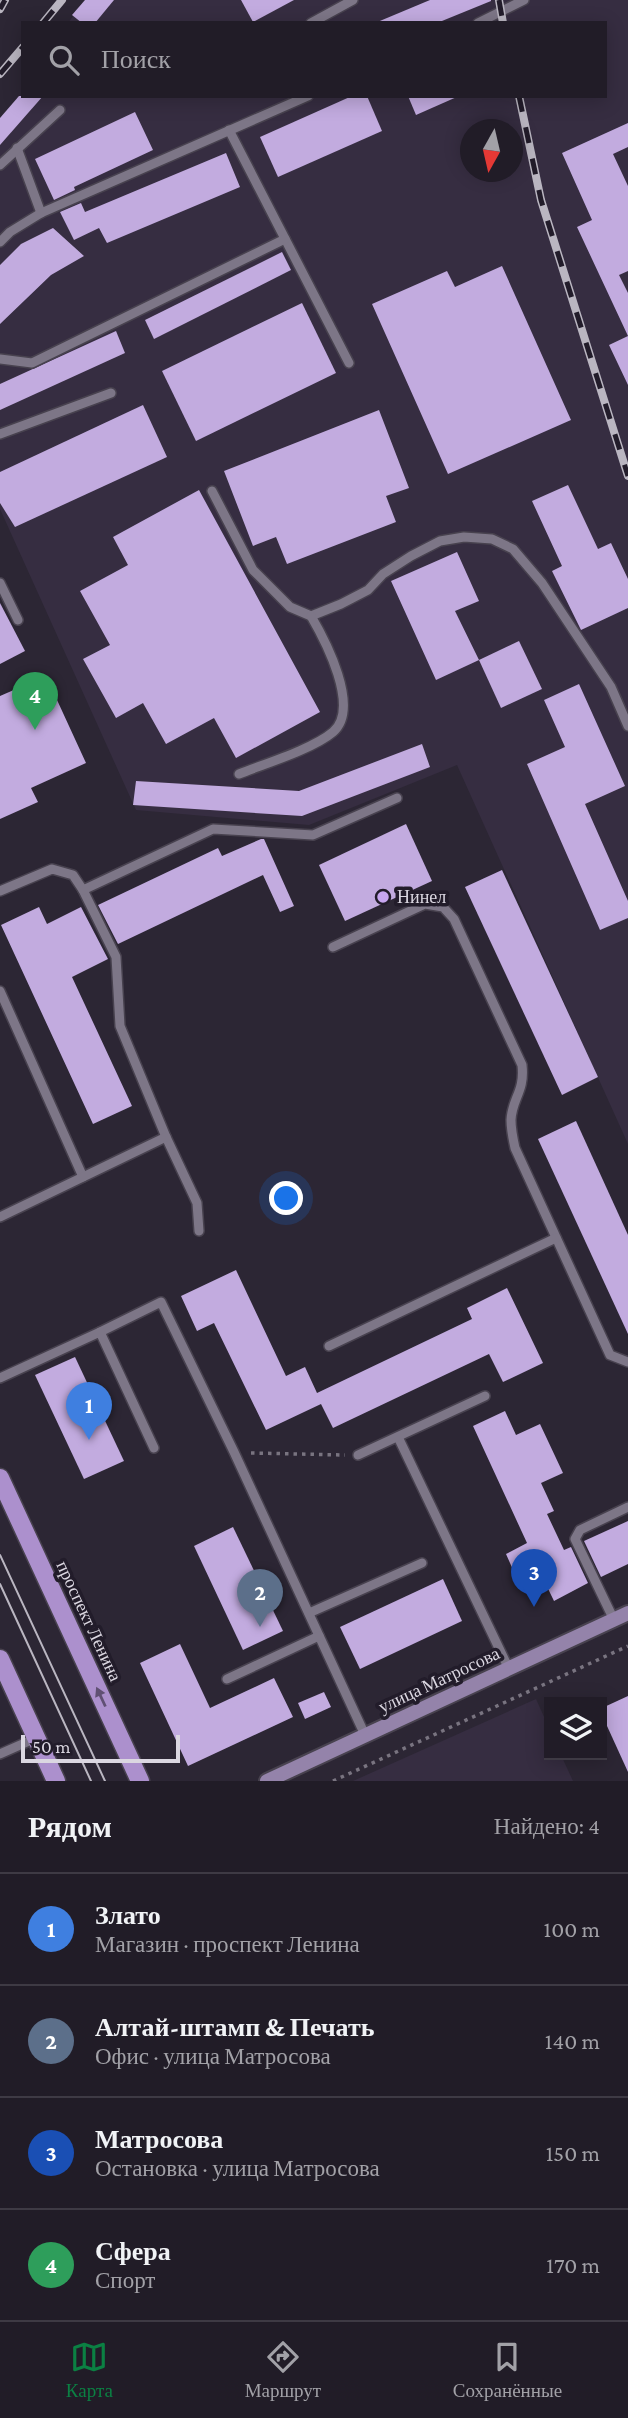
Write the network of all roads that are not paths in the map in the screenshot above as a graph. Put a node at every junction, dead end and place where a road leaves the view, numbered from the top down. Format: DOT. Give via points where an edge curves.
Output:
graph roads {
  1 [pos="352,0"];
  2 [pos="524,0"];
  3 [pos="315,21"];
  4 [pos="482,21"];
  5 [pos="303,98"];
  6 [pos="60,110"];
  7 [pos="229,130"];
  8 [pos="17,148"];
  9 [pos="0,165"];
  10 [pos="41,213"];
  11 [pos="285,239"];
  12 [pos="0,242"];
  13 [pos="0,359"];
  14 [pos="349,363"];
  15 [pos="111,393"];
  16 [pos="0,434"];
  17 [pos="212,491"];
  18 [pos="0,583"];
  19 [pos="311,616"];
  20 [pos="18,620"];
  21 [pos="628,726"];
  22 [pos="239,774"];
  23 [pos="397,798"];
  24 [pos="83,890"];
  25 [pos="0,891"];
  26 [pos="333,947"];
  27 [pos="0,991"];
  28 [pos="166,1137"];
  29 [pos="83,1177"];
  30 [pos="0,1217"];
  31 [pos="199,1231"];
  32 [pos="556,1238"];
  33 [pos="100,1332"];
  34 [pos="329,1346"];
  35 [pos="628,1362"];
  36 [pos="0,1378"];
  37 [pos="485,1396"];
  38 [pos="398,1437"];
  39 [pos="154,1448"];
  40 [pos="358,1455"];
  41 [pos="0,1478"];
  42 [pos="628,1507"];
  43 [pos="422,1563"];
  44 [pos="309,1613"];
  45 [pos="628,1613"];
  46 [pos="614,1620"];
  47 [pos="319,1636"];
  48 [pos="0,1659"];
  49 [pos="509,1669"];
  50 [pos="227,1679"];
  51 [pos="365,1735"];
  52 [pos="37,1738"];
  53 [pos="0,1754"];
  54 [pos="57,1781"];
  55 [pos="140,1781"];
  56 [pos="267,1781"];
  1 -- 3 [label="lane"];
  2 -- 4 [label="lane"];
  5 -- 7 [label="lane"];
  6 -- 8 [label="lane"];
  7 -- 10 [label="lane"];
  7 -- 11 [label="lane"];
  8 -- 9 [label="lane"];
  8 -- 10 [label="lane"];
  10 -- 12 [label="lane"];
  11 -- 13 [label="lane" via="32,363"];
  11 -- 14 [label="lane"];
  15 -- 16 [label="lane"];
  17 -- 19 [label="lane" via="253,570 290,607"];
  18 -- 20 [label="lane"];
  19 -- 21 [label="lane" via="368,590 383,574 440,541 492,539 513,549 542,583 611,687"];
  19 -- 22 [label="lane" via="341,682 343,714 335,731"];
  23 -- 24 [label="lane" via="313,835 212,829"];
  24 -- 25 [label="lane" via="72,875 52,869"];
  24 -- 28 [label="lane" via="116,957 120,1026"];
  26 -- 32 [label="lane" via="425,904 443,907 454,919 522,1065 523,1079 511,1119 515,1148"];
  27 -- 29 [label="lane"];
  28 -- 29 [label="lane"];
  28 -- 31 [label="lane" via="197,1203"];
  29 -- 30 [label="lane"];
  32 -- 34 [label="lane"];
  32 -- 35 [label="lane" via="610,1355"];
  33 -- 36 [label="lane"];
  33 -- 39 [label="lane"];
  33 -- 44 [label="lane" via="161,1302"];
  37 -- 38 [label="lane"];
  38 -- 40 [label="lane"];
  38 -- 49 [label="lane"];
  55 -- 41 [label="main road, проспект Ленина, one-way"];
  42 -- 46 [label="lane" via="580,1530 575,1539"];
  43 -- 44 [label="lane"];
  44 -- 47 [label="lane"];
  45 -- 46 [label="street, улица Матросова"];
  46 -- 49 [label="street, улица Матросова"];
  47 -- 50 [label="lane"];
  47 -- 51 [label="lane"];
  48 -- 52 [label="main road"];
  49 -- 51 [label="street, улица Матросова"];
  51 -- 56 [label="street, улица Матросова"];
  52 -- 53 [label="lane"];
  52 -- 54 [label="main road"];
}
